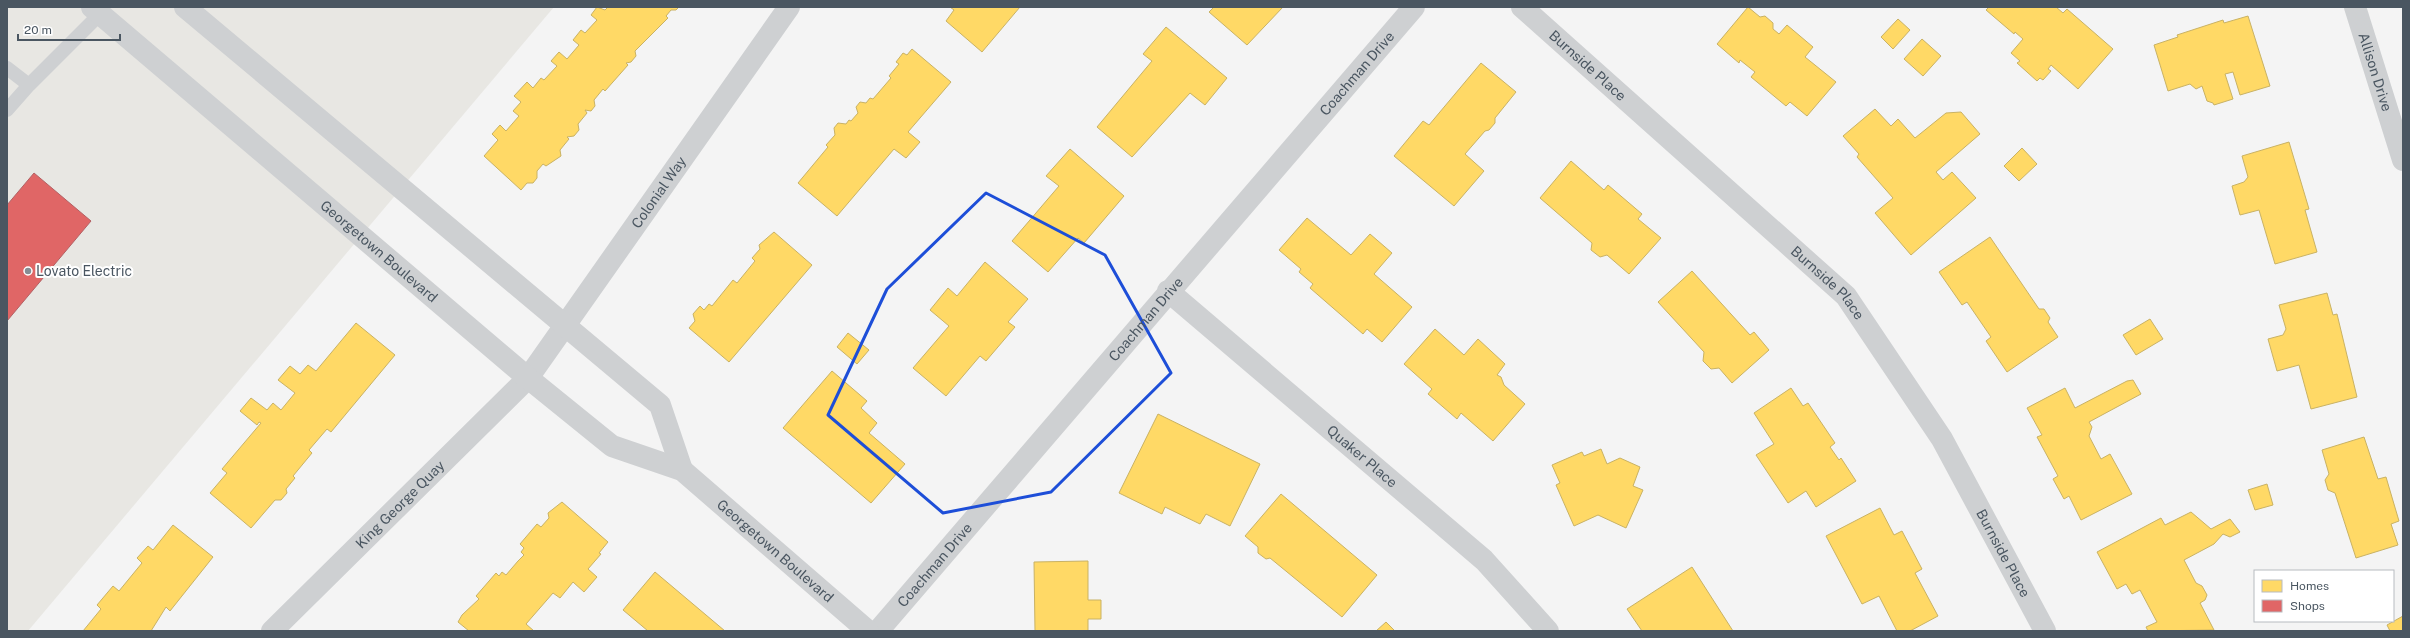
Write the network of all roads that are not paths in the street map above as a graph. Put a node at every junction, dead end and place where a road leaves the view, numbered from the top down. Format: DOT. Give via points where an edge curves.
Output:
graph roads {
  1 [pos="185,7"];
  2 [pos="789,7"];
  3 [pos="1414,7"];
  4 [pos="1522,7"];
  5 [pos="2355,7"];
  6 [pos="100,9"];
  7 [pos="7,68"];
  8 [pos="29,85"];
  9 [pos="7,110"];
  10 [pos="2403,160"];
  11 [pos="1168,291"];
  12 [pos="566,326"];
  13 [pos="528,378"];
  14 [pos="682,470"];
  15 [pos="272,631"];
  16 [pos="868,631"];
  17 [pos="878,631"];
  18 [pos="1548,631"];
  19 [pos="2045,631"];
  1 -- 12 [label="street"];
  2 -- 12 [label="street, Colonial Way"];
  3 -- 11 [label="street, Coachman Drive"];
  4 -- 19 [label="street, Burnside Place" via="1846,296 1942,439"];
  5 -- 10 [label="street, Allison Drive"];
  6 -- 8 [label="lane"];
  6 -- 13 [label="street, Georgetown Boulevard"];
  7 -- 8 [label="lane"];
  8 -- 9 [label="lane"];
  11 -- 17 [label="street, Coachman Drive"];
  11 -- 18 [label="street, Quaker Place" via="1484,560"];
  12 -- 13 [label="street, Colonial Way"];
  12 -- 14 [label="street" via="660,406"];
  13 -- 14 [label="street, Georgetown Boulevard" via="612,446"];
  13 -- 15 [label="street, King George Quay"];
  14 -- 16 [label="street, Georgetown Boulevard"];
}
